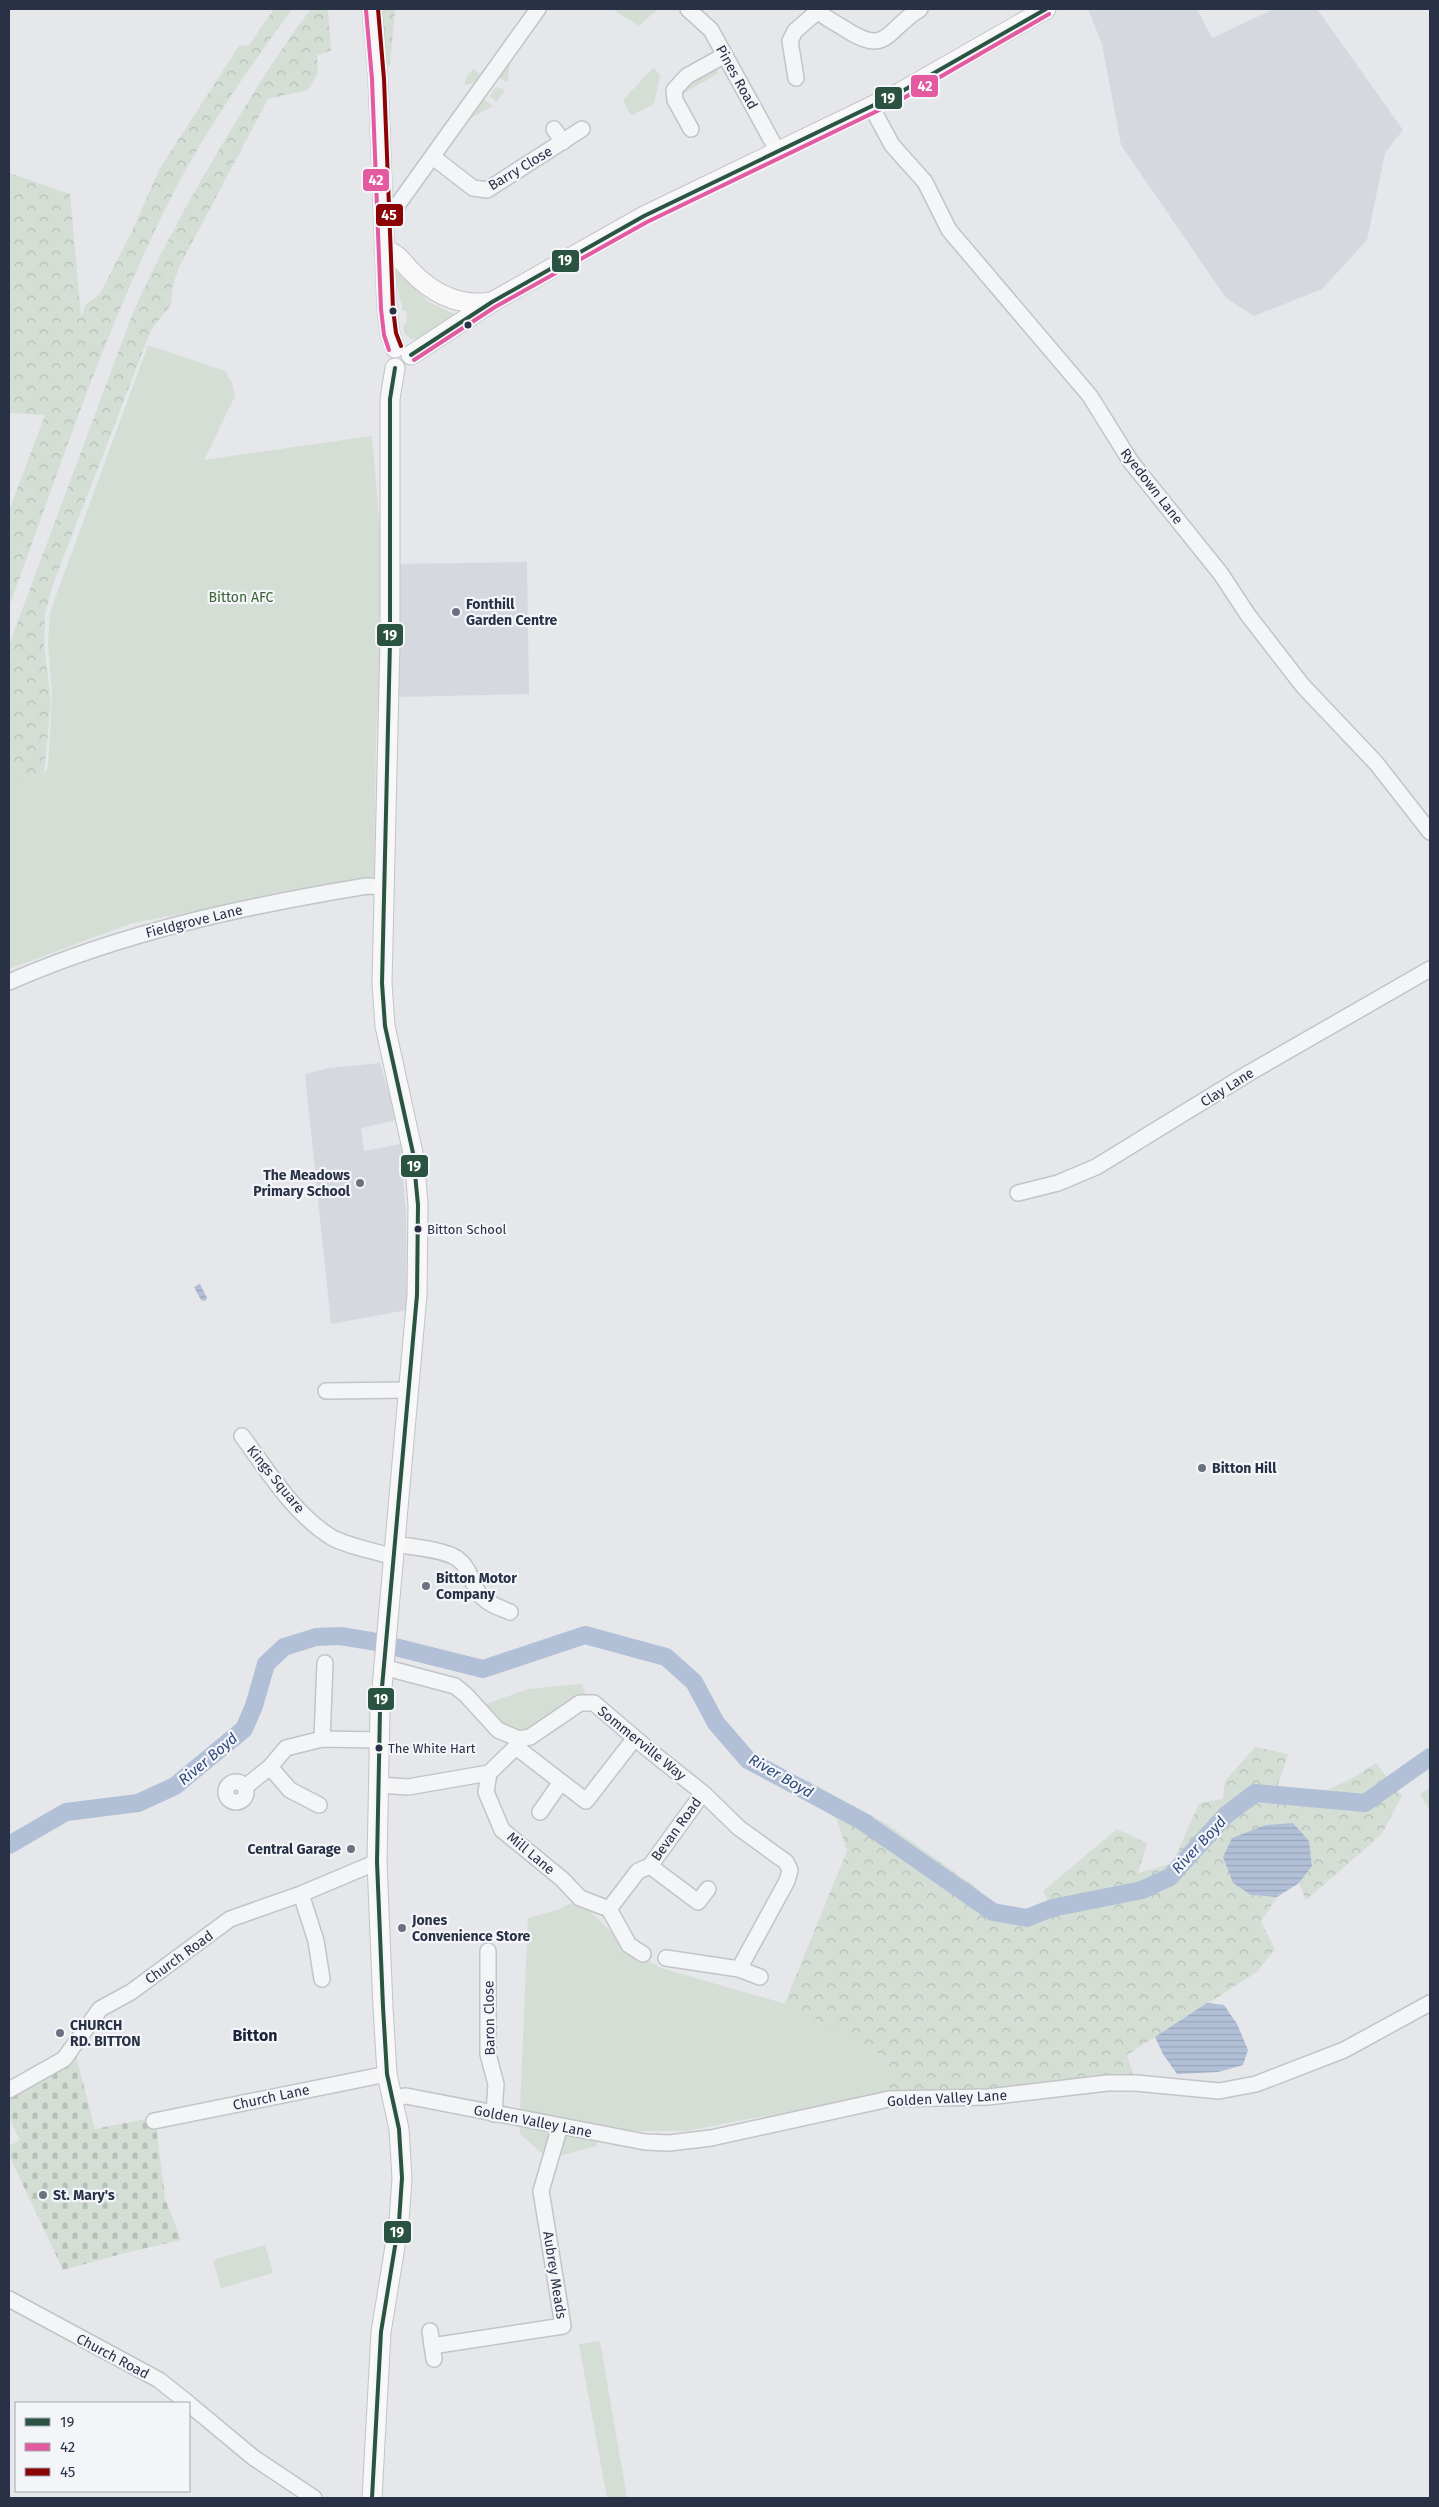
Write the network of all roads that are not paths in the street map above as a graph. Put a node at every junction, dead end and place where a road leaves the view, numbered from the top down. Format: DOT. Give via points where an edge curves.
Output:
graph roads {
  1 [pos="372,9"];
  2 [pos="538,9"];
  3 [pos="688,9"];
  4 [pos="920,9"];
  5 [pos="1046,9"];
  6 [pos="818,10"];
  7 [pos="725,55"];
  8 [pos="800,70"];
  9 [pos="871,106"];
  10 [pos="554,129"];
  11 [pos="691,129"];
  12 [pos="582,130"];
  13 [pos="563,142"];
  14 [pos="778,152"];
  15 [pos="433,157"];
  16 [pos="382,213"];
  17 [pos="384,250"];
  18 [pos="492,302"];
  19 [pos="403,352"];
  20 [pos="1430,832"];
  21 [pos="385,887"];
  22 [pos="1430,969"];
  23 [pos="9,982"];
  24 [pos="1018,1193"];
  25 [pos="408,1390"];
  26 [pos="326,1391"];
  27 [pos="242,1436"];
  28 [pos="393,1550"];
  29 [pos="510,1612"];
  30 [pos="325,1663"];
  31 [pos="383,1664"];
  32 [pos="322,1739"];
  33 [pos="380,1740"];
  34 [pos="518,1743"];
  35 [pos="631,1743"];
  36 [pos="270,1767"];
  37 [pos="489,1773"];
  38 [pos="561,1782"];
  39 [pos="379,1785"];
  40 [pos="245,1787"];
  41 [pos="703,1793"];
  42 [pos="319,1805"];
  43 [pos="540,1812"];
  44 [pos="377,1862"];
  45 [pos="650,1866"];
  46 [pos="708,1889"];
  47 [pos="301,1894"];
  48 [pos="609,1909"];
  49 [pos="488,1951"];
  50 [pos="643,1954"];
  51 [pos="666,1958"];
  52 [pos="739,1969"];
  53 [pos="760,1977"];
  54 [pos="322,1979"];
  55 [pos="1430,2003"];
  56 [pos="387,2074"];
  57 [pos="9,2090"];
  58 [pos="392,2098"];
  59 [pos="494,2114"];
  60 [pos="154,2121"];
  61 [pos="560,2126"];
  62 [pos="9,2299"];
  63 [pos="430,2331"];
  64 [pos="186,2402"];
  65 [pos="190,2406"];
  66 [pos="314,2498"];
  67 [pos="372,2498"];
  1 -- 16 [label="main road" via="378,79"];
  2 -- 15 [label="street"];
  3 -- 7 [label="street, Pines Road" via="710,30"];
  4 -- 6 [label="street" via="890,35 872,42 860,39"];
  5 -- 9 [label="main road"];
  6 -- 8 [label="street" via="792,35 790,50"];
  7 -- 11 [label="street" via="686,76 674,90 675,100"];
  7 -- 14 [label="street, Pines Road"];
  9 -- 14 [label="main road"];
  9 -- 20 [label="street, Ryedown Lane" via="892,145 925,182 949,230 1090,396 1131,462 1221,574 1256,627 1303,686 1376,763"];
  10 -- 13 [label="street"];
  12 -- 13 [label="street, Barry Close"];
  13 -- 15 [label="street, Barry Close" via="487,190 473,188"];
  14 -- 18 [label="main road" via="644,216"];
  15 -- 16 [label="street" via="396,207"];
  16 -- 17 [label="main road"];
  17 -- 18 [label="main road" via="396,254 425,284 450,298 463,303"];
  17 -- 19 [label="main road" via="390,334"];
  18 -- 19 [label="main road"];
  19 -- 21 [label="main road" via="409,366 401,370 395,368 390,399"];
  21 -- 23 [label="street, Fieldgrove Lane" via="367,886 229,911 132,936"];
  21 -- 25 [label="main road" via="382,983 385,1026 413,1153 418,1205 417,1295"];
  22 -- 24 [label="street, Clay Lane" via="1249,1073 1096,1167 1058,1183"];
  25 -- 26 [label="street"];
  25 -- 28 [label="main road"];
  27 -- 28 [label="street, Kings Square" via="290,1499 332,1538"];
  28 -- 29 [label="street, Kings Square" via="443,1553 458,1558 467,1568 478,1593 490,1604"];
  28 -- 31 [label="main road"];
  30 -- 32 [label="street"];
  31 -- 33 [label="main road"];
  31 -- 34 [label="street" via="455,1686 498,1730"];
  32 -- 33 [label="street"];
  32 -- 36 [label="street" via="286,1748"];
  33 -- 39 [label="main road"];
  34 -- 37 [label="street"];
  34 -- 38 [label="street"];
  34 -- 41 [label="street, Sommerville Way" via="580,1703 594,1703"];
  35 -- 38 [label="street" via="586,1801"];
  36 -- 40 [label="street"];
  36 -- 42 [label="street" via="290,1790"];
  37 -- 39 [label="street" via="408,1787"];
  37 -- 48 [label="street, Mill Lane" via="486,1792 502,1830 580,1898"];
  38 -- 43 [label="street"];
  39 -- 44 [label="main road"];
  41 -- 45 [label="street, Bevan Road"];
  41 -- 52 [label="street, Sommerville Way" via="739,1828 786,1862 790,1870"];
  44 -- 47 [label="street, Church Road"];
  44 -- 56 [label="main road"];
  45 -- 46 [label="street, Bevan Road" via="698,1902"];
  45 -- 48 [label="street, Bevan Road" via="638,1872"];
  47 -- 54 [label="street" via="316,1941"];
  47 -- 57 [label="street, Church Road" via="230,1919 131,1992 100,2009 64,2059"];
  48 -- 50 [label="street" via="629,1945"];
  49 -- 59 [label="street, Baron Close" via="488,2054 496,2084"];
  51 -- 52 [label="street"];
  52 -- 53 [label="street"];
  55 -- 61 [label="street, Golden Valley Lane" via="1344,2050 1242,2088 1219,2091 1107,2083 988,2098 889,2099 711,2138 669,2143 645,2142"];
  56 -- 58 [label="main road"];
  56 -- 60 [label="street, Church Lane"];
  58 -- 59 [label="street, Golden Valley Lane" via="406,2096"];
  58 -- 67 [label="main road" via="399,2130 402,2178 399,2222 378,2368"];
  59 -- 61 [label="street, Golden Valley Lane"];
  61 -- 63 [label="street, Aubrey Meads" via="541,2191 563,2326 433,2353"];
  62 -- 64 [label="street, Church Road" via="159,2380"];
  65 -- 66 [label="street, Church Road" via="254,2458"];
}
